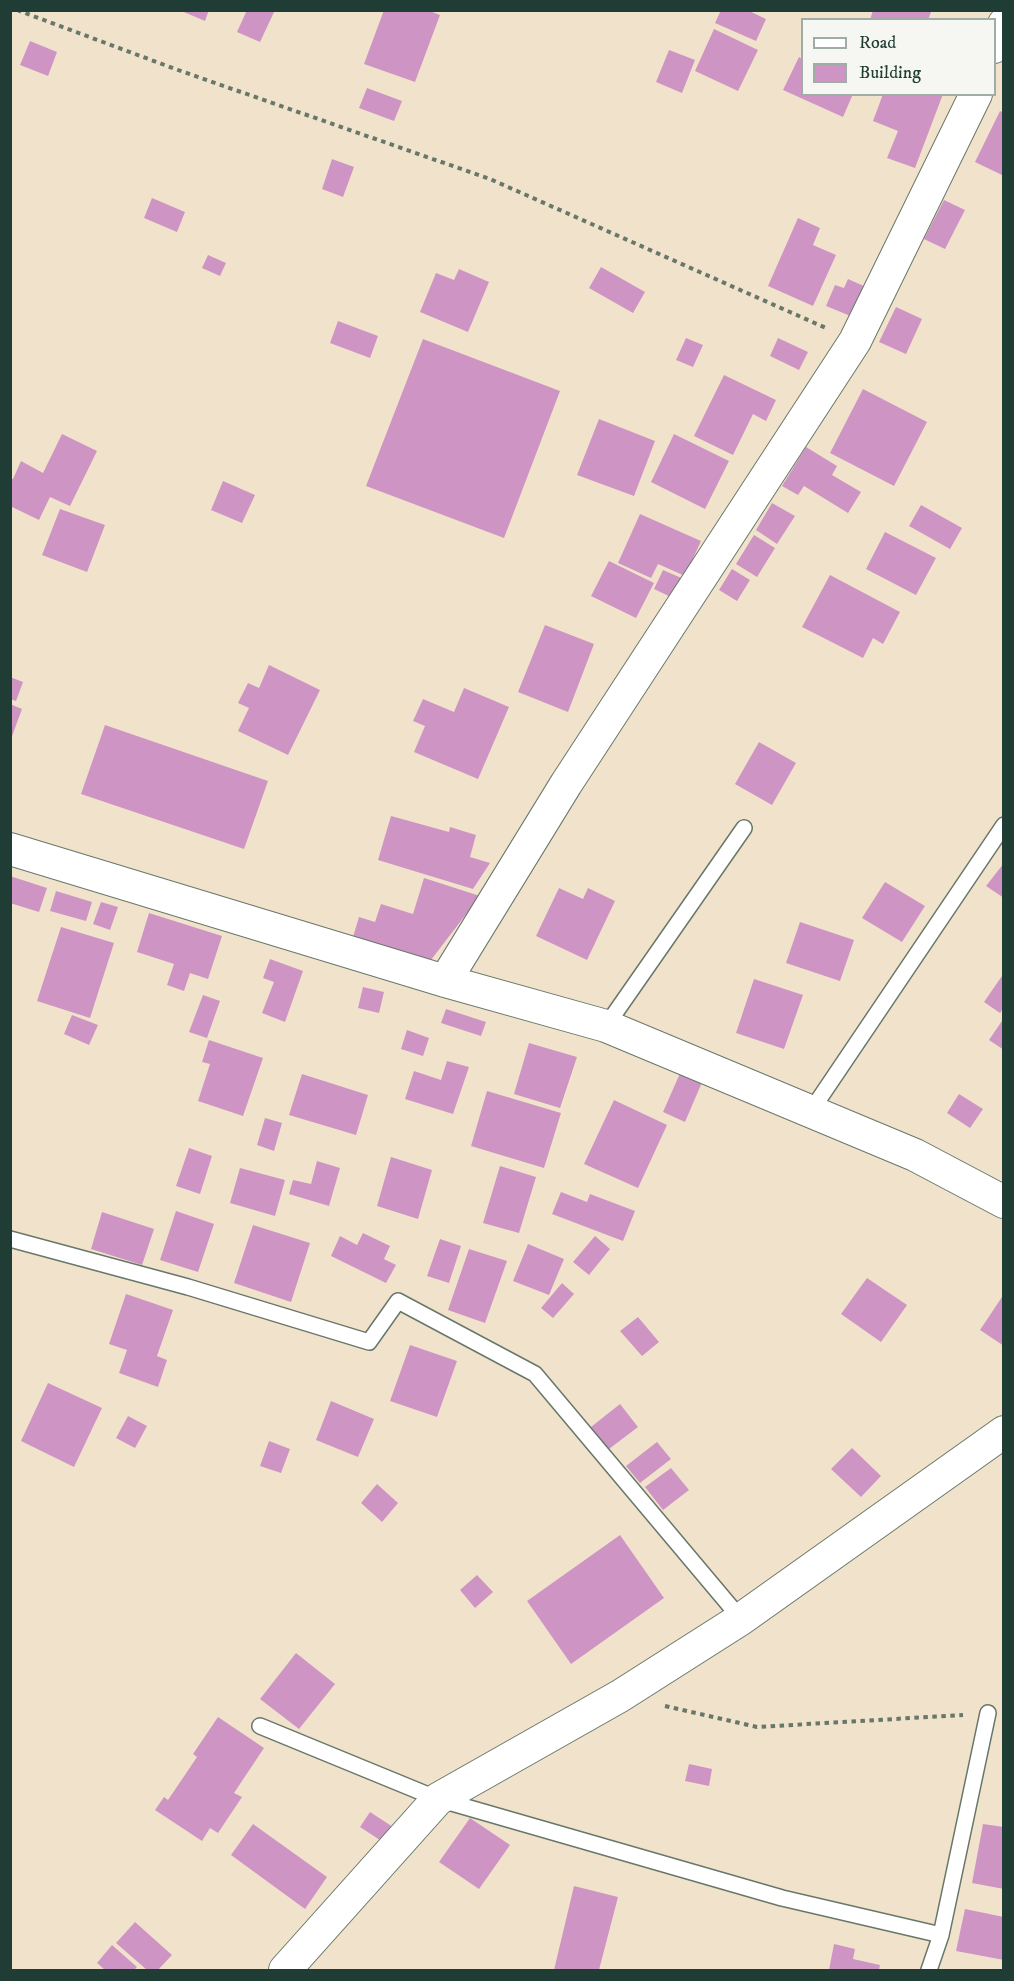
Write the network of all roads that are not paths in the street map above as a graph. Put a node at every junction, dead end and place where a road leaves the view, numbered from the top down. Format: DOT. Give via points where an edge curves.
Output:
graph roads {
  1 [pos="1004,24"];
  2 [pos="996,42"];
  3 [pos="975,96"];
  4 [pos="1004,825"];
  5 [pos="744,828"];
  6 [pos="10,849"];
  7 [pos="445,981"];
  8 [pos="606,1026"];
  9 [pos="811,1111"];
  10 [pos="1004,1202"];
  11 [pos="10,1239"];
  12 [pos="1004,1432"];
  13 [pos="741,1619"];
  14 [pos="988,1713"];
  15 [pos="261,1726"];
  16 [pos="438,1799"];
  17 [pos="941,1935"];
  18 [pos="285,1971"];
  19 [pos="930,1971"];
  1 -- 2 [label="street"];
  3 -- 7 [label="street" via="855,341 566,784"];
  4 -- 9 [label="lane"];
  5 -- 8 [label="lane"];
  6 -- 7 [label="street"];
  7 -- 8 [label="street"];
  8 -- 9 [label="street"];
  9 -- 10 [label="street" via="915,1155"];
  11 -- 13 [label="lane" via="369,1342 398,1301 535,1374"];
  12 -- 13 [label="street"];
  13 -- 16 [label="street" via="620,1696"];
  14 -- 17 [label="lane"];
  15 -- 16 [label="lane"];
  16 -- 17 [label="lane" via="782,1898"];
  16 -- 18 [label="street"];
  17 -- 19 [label="lane"];
}
